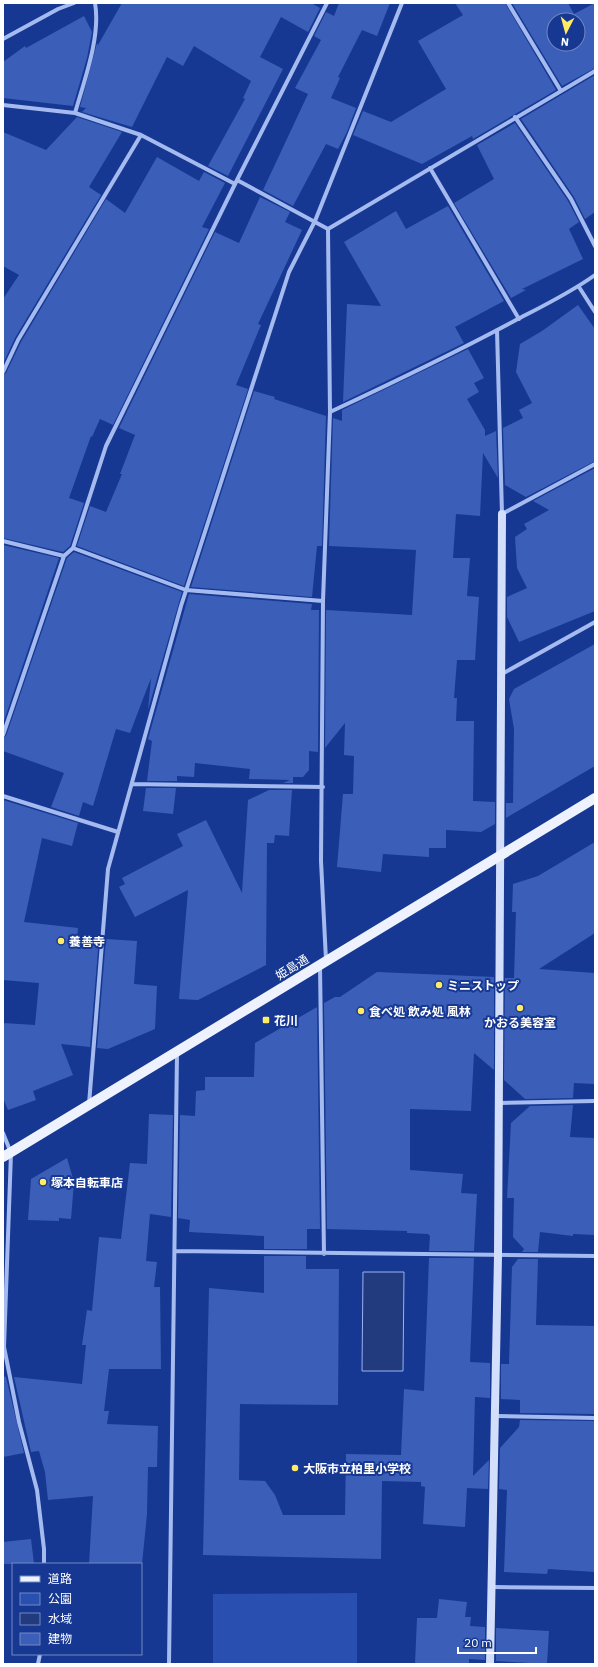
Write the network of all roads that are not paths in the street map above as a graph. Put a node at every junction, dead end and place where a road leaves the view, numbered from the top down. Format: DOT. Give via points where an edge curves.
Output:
graph roads {
  1 [pos="74,3"];
  2 [pos="95,3"];
  3 [pos="327,3"];
  4 [pos="402,3"];
  5 [pos="508,3"];
  6 [pos="3,39"];
  7 [pos="595,71"];
  8 [pos="561,91"];
  9 [pos="3,105"];
  10 [pos="75,113"];
  11 [pos="514,117"];
  12 [pos="141,135"];
  13 [pos="430,168"];
  14 [pos="236,182"];
  15 [pos="314,221"];
  16 [pos="328,229"];
  17 [pos="595,246"];
  18 [pos="595,275"];
  19 [pos="579,287"];
  20 [pos="595,312"];
  21 [pos="519,319"];
  22 [pos="497,330"];
  23 [pos="3,372"];
  24 [pos="330,412"];
  25 [pos="595,464"];
  26 [pos="502,514"];
  27 [pos="3,541"];
  28 [pos="73,548"];
  29 [pos="64,556"];
  30 [pos="186,590"];
  31 [pos="323,601"];
  32 [pos="595,622"];
  33 [pos="502,674"];
  34 [pos="3,735"];
  35 [pos="132,784"];
  36 [pos="322,787"];
  37 [pos="3,796"];
  38 [pos="595,798"];
  39 [pos="118,832"];
  40 [pos="499,856"];
  41 [pos="323,963"];
  42 [pos="177,1053"];
  43 [pos="595,1101"];
  44 [pos="499,1103"];
  45 [pos="88,1107"];
  46 [pos="3,1133"];
  47 [pos="7,1155"];
  48 [pos="175,1251"];
  49 [pos="324,1254"];
  50 [pos="498,1256"];
  51 [pos="595,1256"];
  52 [pos="496,1416"];
  53 [pos="595,1418"];
  54 [pos="44,1563"];
  55 [pos="493,1587"];
  56 [pos="595,1588"];
  57 [pos="169,1664"];
  58 [pos="490,1664"];
  1 -- 6 [label="street"];
  2 -- 10 [label="street" via="94,43"];
  3 -- 14 [label="street"];
  4 -- 15 [label="street"];
  5 -- 8 [label="street"];
  7 -- 8 [label="street"];
  8 -- 11 [label="street"];
  9 -- 10 [label="street"];
  10 -- 12 [label="street"];
  11 -- 13 [label="street"];
  11 -- 17 [label="street" via="571,198"];
  12 -- 14 [label="street"];
  12 -- 23 [label="street" via="18,340"];
  13 -- 16 [label="street"];
  13 -- 21 [label="street"];
  14 -- 15 [label="street"];
  14 -- 28 [label="street" via="106,446"];
  15 -- 16 [label="street"];
  15 -- 30 [label="street" via="289,272"];
  16 -- 24 [label="street"];
  18 -- 19 [label="street"];
  19 -- 20 [label="street"];
  19 -- 21 [label="street"];
  21 -- 22 [label="street"];
  22 -- 24 [label="street"];
  22 -- 26 [label="street"];
  24 -- 31 [label="street"];
  25 -- 26 [label="street"];
  26 -- 33 [label="street"];
  27 -- 29 [label="street"];
  28 -- 29 [label="street"];
  28 -- 30 [label="street"];
  29 -- 34 [label="street"];
  30 -- 31 [label="street"];
  30 -- 35 [label="street"];
  31 -- 36 [label="street"];
  32 -- 33 [label="street"];
  33 -- 40 [label="street"];
  35 -- 36 [label="street"];
  35 -- 39 [label="street"];
  36 -- 41 [label="street"];
  37 -- 39 [label="street"];
  38 -- 40 [label="main road, 姫島通"];
  39 -- 45 [label="street" via="108,868"];
  40 -- 41 [label="main road, 姫島通"];
  40 -- 44 [label="street"];
  41 -- 42 [label="main road, 姫島通"];
  41 -- 49 [label="street"];
  42 -- 45 [label="main road, 姫島通"];
  42 -- 48 [label="street"];
  43 -- 44 [label="street"];
  44 -- 50 [label="street"];
  45 -- 47 [label="main road, 姫島通"];
  46 -- 47 [label="street"];
  47 -- 54 [label="street" via="4,1347 36,1490"];
  48 -- 49 [label="street"];
  48 -- 57 [label="street"];
  49 -- 50 [label="street"];
  50 -- 51 [label="street"];
  50 -- 52 [label="street"];
  52 -- 53 [label="street"];
  52 -- 55 [label="street"];
  55 -- 56 [label="street"];
  55 -- 58 [label="street"];
}
